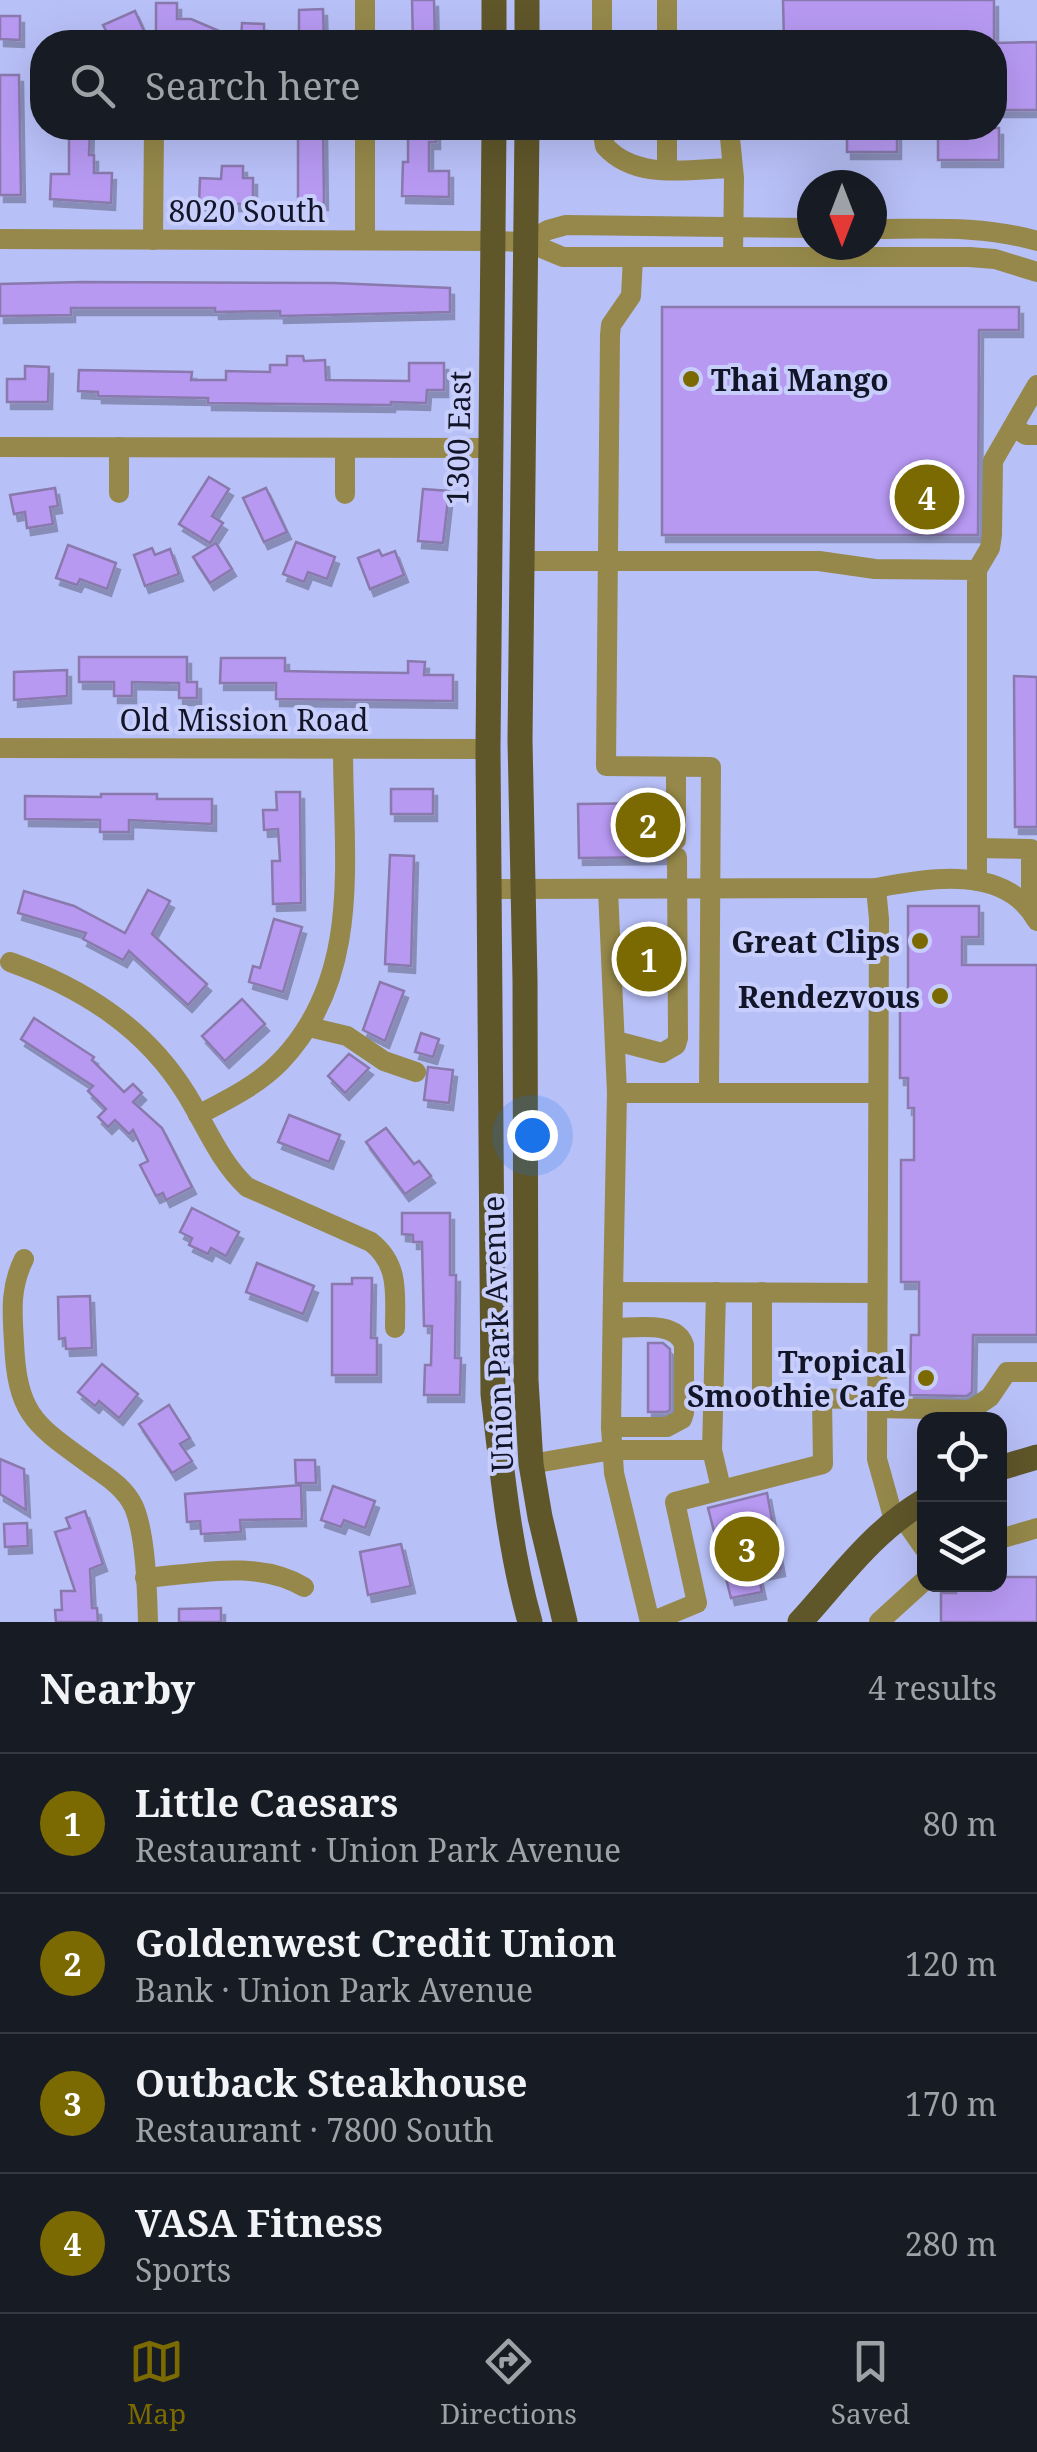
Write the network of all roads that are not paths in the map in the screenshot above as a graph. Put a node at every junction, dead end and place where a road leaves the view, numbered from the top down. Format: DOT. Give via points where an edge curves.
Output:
graph roads {
  1 [pos="365,0"];
  2 [pos="494,0"];
  3 [pos="527,0"];
  4 [pos="602,0"];
  5 [pos="667,0"];
  6 [pos="365,30"];
  7 [pos="494,30"];
  8 [pos="527,30"];
  9 [pos="602,30"];
  10 [pos="668,30"];
  11 [pos="154,140"];
  12 [pos="365,140"];
  13 [pos="494,140"];
  14 [pos="527,140"];
  15 [pos="604,140"];
  16 [pos="667,140"];
  17 [pos="731,140"];
  18 [pos="732,168"];
  19 [pos="667,169"];
  20 [pos="734,228"];
  21 [pos="797,228"];
  22 [pos="887,229"];
  23 [pos="0,239"];
  24 [pos="153,240"];
  25 [pos="365,240"];
  26 [pos="494,241"];
  27 [pos="1037,241"];
  28 [pos="527,242"];
  29 [pos="633,257"];
  30 [pos="733,257"];
  31 [pos="1037,272"];
  32 [pos="1037,385"];
  33 [pos="1013,427"];
  34 [pos="1037,435"];
  35 [pos="0,447"];
  36 [pos="119,447"];
  37 [pos="346,448"];
  38 [pos="490,448"];
  39 [pos="119,492"];
  40 [pos="345,494"];
  41 [pos="608,560"];
  42 [pos="524,561"];
  43 [pos="978,570"];
  44 [pos="0,748"];
  45 [pos="343,749"];
  46 [pos="488,750"];
  47 [pos="676,767"];
  48 [pos="977,848"];
  49 [pos="977,881"];
  50 [pos="876,888"];
  51 [pos="490,889"];
  52 [pos="524,889"];
  53 [pos="608,889"];
  54 [pos="710,889"];
  55 [pos="677,890"];
  56 [pos="1034,915"];
  57 [pos="10,962"];
  58 [pos="310,1027"];
  59 [pos="616,1041"];
  60 [pos="416,1072"];
  61 [pos="617,1093"];
  62 [pos="709,1093"];
  63 [pos="878,1093"];
  64 [pos="198,1116"];
  65 [pos="24,1259"];
  66 [pos="613,1292"];
  67 [pos="716,1292"];
  68 [pos="762,1292"];
  69 [pos="877,1293"];
  70 [pos="395,1328"];
  71 [pos="612,1328"];
  72 [pos="493,1366"];
  73 [pos="1037,1372"];
  74 [pos="822,1399"];
  75 [pos="877,1404"];
  76 [pos="611,1426"];
  77 [pos="612,1450"];
  78 [pos="712,1450"];
  79 [pos="1037,1457"];
  80 [pos="531,1464"];
  81 [pos="1007,1466"];
  82 [pos="721,1488"];
  83 [pos="922,1502"];
  84 [pos="898,1518"];
  85 [pos="1037,1528"];
  86 [pos="1007,1537"];
  87 [pos="917,1540"];
  88 [pos="145,1578"];
  89 [pos="304,1587"];
  90 [pos="917,1587"];
  91 [pos="148,1622"];
  92 [pos="530,1622"];
  93 [pos="565,1622"];
  94 [pos="650,1622"];
  95 [pos="800,1622"];
  96 [pos="879,1622"];
  1 -- 6 [label="street"];
  2 -- 7 [label="main road"];
  3 -- 8 [label="main road"];
  4 -- 9 [label="street"];
  5 -- 10 [label="street"];
  11 -- 24 [label="street"];
  12 -- 25 [label="street"];
  13 -- 26 [label="main road, 1300 East"];
  14 -- 28 [label="main road"];
  15 -- 19 [label="street" via="615,158"];
  16 -- 19 [label="street"];
  17 -- 18 [label="street"];
  18 -- 19 [label="street"];
  18 -- 20 [label="street"];
  20 -- 21 [label="street"];
  20 -- 28 [label="street" via="566,225"];
  20 -- 30 [label="street"];
  22 -- 27 [label="street" via="972,228"];
  23 -- 24 [label="street, 8020 South"];
  24 -- 25 [label="street, 8020 South"];
  25 -- 26 [label="street, 8020 South"];
  26 -- 28 [label="street, 8020 South"];
  26 -- 38 [label="main road, 1300 East"];
  28 -- 29 [label="street" via="563,257"];
  28 -- 42 [label="main road"];
  29 -- 30 [label="street"];
  29 -- 41 [label="street" via="630,296 610,335"];
  30 -- 31 [label="street" via="969,257"];
  32 -- 33 [label="street"];
  33 -- 34 [label="street"];
  33 -- 43 [label="street" via="994,461 992,535"];
  35 -- 36 [label="street"];
  36 -- 37 [label="street"];
  36 -- 39 [label="street"];
  37 -- 38 [label="street"];
  37 -- 40 [label="street"];
  38 -- 46 [label="main road, 1300 East"];
  41 -- 42 [label="street"];
  41 -- 43 [label="street"];
  41 -- 47 [label="street" via="606,766"];
  42 -- 52 [label="main road, Union Park Avenue"];
  43 -- 48 [label="street"];
  44 -- 45 [label="street, Old Mission Road"];
  45 -- 46 [label="street, Old Mission Road"];
  45 -- 58 [label="street" via="340,952"];
  46 -- 51 [label="main road, Union Park Avenue"];
  47 -- 54 [label="street" via="711,767"];
  47 -- 55 [label="street"];
  48 -- 49 [label="street"];
  48 -- 56 [label="street" via="1031,849"];
  49 -- 50 [label="street" via="926,879"];
  49 -- 56 [label="street" via="1012,894"];
  50 -- 54 [label="street"];
  50 -- 63 [label="street"];
  51 -- 52 [label="street"];
  51 -- 72 [label="main road, Union Park Avenue"];
  52 -- 53 [label="street"];
  52 -- 80 [label="main road, Union Park Avenue" via="523,1225"];
  53 -- 55 [label="street"];
  53 -- 59 [label="street"];
  54 -- 55 [label="street"];
  54 -- 62 [label="street"];
  55 -- 59 [label="street" via="676,1045 662,1053"];
  57 -- 64 [label="street" via="77,988 138,1034"];
  58 -- 60 [label="street" via="347,1036 384,1061"];
  58 -- 64 [label="street" via="280,1063"];
  59 -- 61 [label="street"];
  61 -- 62 [label="street"];
  61 -- 66 [label="street"];
  62 -- 63 [label="street"];
  63 -- 69 [label="street"];
  64 -- 70 [label="street" via="247,1186 383,1251 395,1279"];
  65 -- 88 [label="street" via="12,1296 18,1390 41,1428 124,1492 138,1524"];
  66 -- 67 [label="street"];
  66 -- 71 [label="street"];
  67 -- 68 [label="street"];
  67 -- 78 [label="street"];
  68 -- 69 [label="street"];
  68 -- 74 [label="street" via="762,1398"];
  69 -- 75 [label="street"];
  71 -- 76 [label="street"];
  71 -- 76 [label="street" via="671,1329 680,1335 684,1413 673,1426"];
  72 -- 80 [label="main road" via="510,1406 516,1448"];
  72 -- 92 [label="main road, Union Park Avenue" via="504,1492"];
  73 -- 75 [label="street" via="1007,1372 971,1410"];
  74 -- 75 [label="street"];
  74 -- 82 [label="street" via="823,1464"];
  75 -- 84 [label="street" via="877,1459"];
  76 -- 77 [label="street"];
  77 -- 78 [label="street"];
  77 -- 80 [label="street"];
  77 -- 94 [label="street"];
  78 -- 82 [label="street"];
  79 -- 81 [label="main road"];
  80 -- 93 [label="main road, Union Park Avenue"];
  82 -- 94 [label="street" via="674,1502 697,1603"];
  83 -- 84 [label="main road"];
  84 -- 87 [label="street"];
  84 -- 95 [label="main road"];
  85 -- 86 [label="street"];
  88 -- 89 [label="street" via="260,1570"];
  88 -- 91 [label="street"];
  90 -- 96 [label="street"];
}
